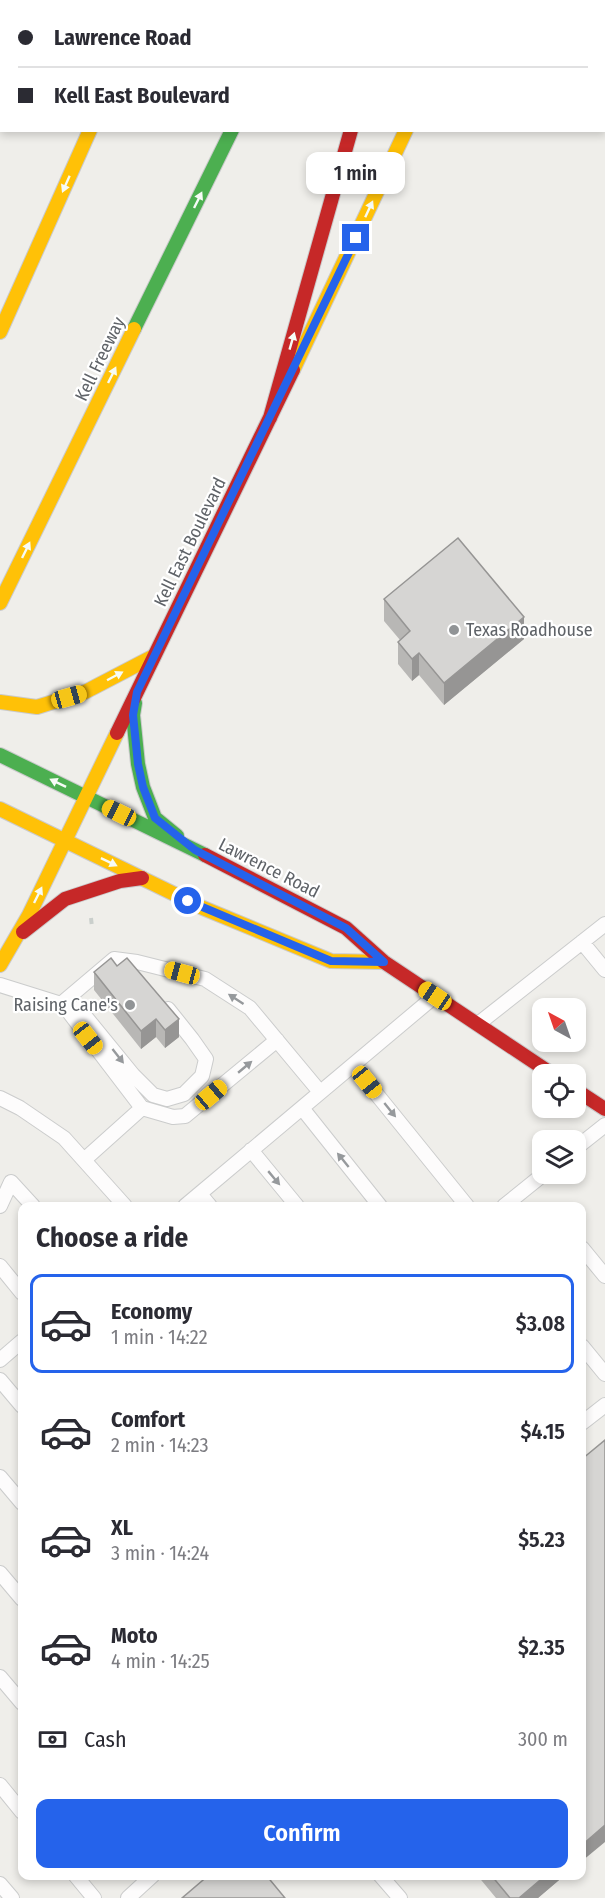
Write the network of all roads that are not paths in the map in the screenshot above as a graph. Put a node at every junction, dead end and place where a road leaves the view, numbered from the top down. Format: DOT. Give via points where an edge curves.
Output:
graph roads {
  1 [pos="89,132"];
  2 [pos="231,132"];
  3 [pos="350,132"];
  4 [pos="405,132"];
  5 [pos="0,332"];
  6 [pos="270,418"];
  7 [pos="0,603"];
  8 [pos="154,656"];
  9 [pos="137,692"];
  10 [pos="0,702"];
  11 [pos="0,755"];
  12 [pos="85,797"];
  13 [pos="0,809"];
  14 [pos="64,840"];
  15 [pos="195,850"];
  16 [pos="142,878"];
  17 [pos="605,924"];
  18 [pos="15,939"];
  19 [pos="582,942"];
  20 [pos="126,961"];
  21 [pos="384,962"];
  22 [pos="0,965"];
  23 [pos="605,970"];
  24 [pos="142,978"];
  25 [pos="0,985"];
  26 [pos="156,995"];
  27 [pos="435,996"];
  28 [pos="62,1004"];
  29 [pos="478,1024"];
  30 [pos="277,1040"];
  31 [pos="537,1064"];
  32 [pos="353,1065"];
  33 [pos="320,1092"];
  34 [pos="586,1097"];
  35 [pos="0,1098"];
  36 [pos="142,1108"];
  37 [pos="302,1108"];
  38 [pos="605,1109"];
  39 [pos="605,1125"];
  40 [pos="586,1140"];
  41 [pos="251,1150"];
  42 [pos="84,1160"];
  43 [pos="532,1183"];
  44 [pos="200,1194"];
  45 [pos="29,1202"];
  46 [pos="121,1202"];
  47 [pos="190,1202"];
  48 [pos="207,1202"];
  49 [pos="294,1202"];
  50 [pos="377,1202"];
  51 [pos="464,1202"];
  52 [pos="509,1202"];
  53 [pos="0,1206"];
  54 [pos="586,1253"];
  55 [pos="0,1266"];
  56 [pos="605,1276"];
  57 [pos="18,1288"];
  58 [pos="18,1344"];
  59 [pos="586,1351"];
  60 [pos="0,1360"];
  61 [pos="605,1374"];
  62 [pos="0,1380"];
  63 [pos="18,1401"];
  64 [pos="605,1405"];
  65 [pos="586,1420"];
  66 [pos="0,1476"];
  67 [pos="18,1498"];
  68 [pos="0,1573"];
  69 [pos="18,1594"];
  70 [pos="0,1677"];
  71 [pos="18,1698"];
  72 [pos="0,1785"];
  73 [pos="18,1807"];
  74 [pos="79,1880"];
  75 [pos="148,1880"];
  76 [pos="384,1880"];
  77 [pos="0,1884"];
  78 [pos="12,1898"];
  79 [pos="94,1898"];
  80 [pos="128,1898"];
  81 [pos="400,1898"];
  1 -- 5 [label="main road, one-way"];
  7 -- 2 [label="main road, Kell Freeway, one-way"];
  6 -- 3 [label="main road, one-way"];
  6 -- 4 [label="main road, Kell East Boulevard, one-way"];
  6 -- 8 [label="main road, Kell East Boulevard"];
  8 -- 9 [label="main road, Kell East Boulevard"];
  10 -- 8 [label="main road, one-way" via="37,706 85,692"];
  9 -- 12 [label="main road, Kell East Boulevard"];
  9 -- 15 [label="main road" via="133,715 143,787 155,818"];
  12 -- 11 [label="main road, Lawrence Road, one-way"];
  12 -- 14 [label="main road, Kell East Boulevard"];
  12 -- 15 [label="main road, Lawrence Road"];
  13 -- 14 [label="main road"];
  14 -- 16 [label="main road, one-way"];
  18 -- 14 [label="main road, Kell East Boulevard, one-way"];
  15 -- 21 [label="main road, Lawrence Road" via="346,928"];
  16 -- 18 [label="main road" via="65,899"];
  16 -- 21 [label="main road" via="331,961"];
  17 -- 19 [label="lane"];
  18 -- 22 [label="main road, Kell East Boulevard"];
  19 -- 23 [label="lane"];
  19 -- 29 [label="lane"];
  20 -- 24 [label="lane"];
  20 -- 28 [label="lane" via="114,959"];
  30 -- 20 [label="lane, one-way" via="250,1008 205,979"];
  21 -- 27 [label="main road, Lawrence Road"];
  25 -- 28 [label="lane"];
  28 -- 26 [label="lane, one-way" via="80,1010 133,1076 153,1095 167,1100 184,1094 202,1076 206,1059"];
  27 -- 29 [label="main road, Lawrence Road"];
  27 -- 32 [label="lane"];
  28 -- 36 [label="lane"];
  29 -- 31 [label="main road, Lawrence Road"];
  30 -- 33 [label="lane"];
  36 -- 30 [label="lane, one-way" via="173,1117 185,1116"];
  32 -- 33 [label="lane"];
  32 -- 51 [label="lane, one-way"];
  33 -- 37 [label="lane"];
  34 -- 38 [label="main road"];
  35 -- 42 [label="lane" via="64,1138"];
  36 -- 42 [label="lane"];
  37 -- 41 [label="lane"];
  50 -- 37 [label="lane, one-way"];
  39 -- 40 [label="lane"];
  41 -- 44 [label="lane"];
  41 -- 49 [label="lane, one-way"];
  42 -- 46 [label="lane"];
  43 -- 52 [label="lane"];
  44 -- 47 [label="lane"];
  44 -- 48 [label="lane"];
  45 -- 53 [label="lane" via="11,1182"];
  54 -- 56 [label="lane"];
  55 -- 57 [label="lane"];
  58 -- 60 [label="lane"];
  59 -- 61 [label="lane"];
  62 -- 63 [label="lane"];
  64 -- 65 [label="lane"];
  66 -- 67 [label="lane"];
  68 -- 69 [label="lane"];
  70 -- 71 [label="lane"];
  72 -- 73 [label="lane"];
  74 -- 79 [label="lane"];
  75 -- 80 [label="lane"];
  76 -- 81 [label="lane"];
  77 -- 78 [label="lane"];
}
